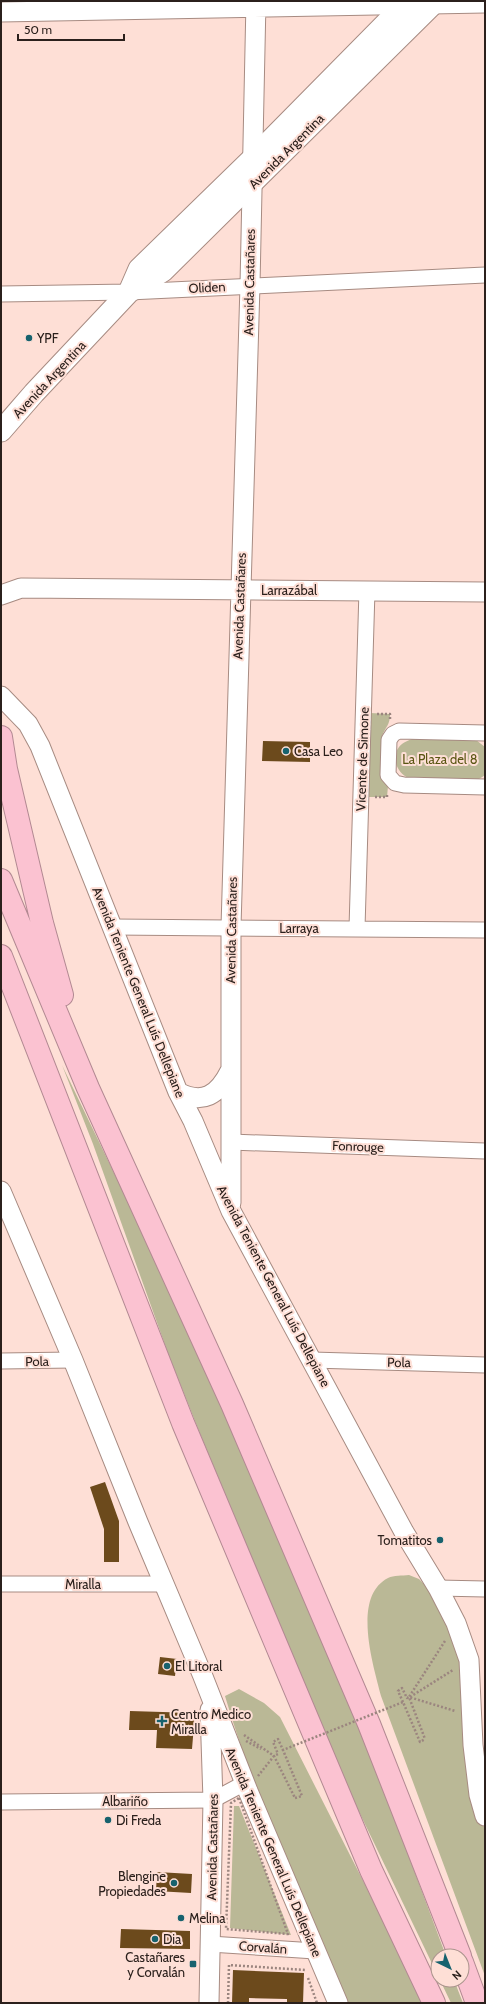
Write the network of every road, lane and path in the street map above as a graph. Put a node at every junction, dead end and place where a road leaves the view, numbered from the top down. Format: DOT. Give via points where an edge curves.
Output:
graph roads {
  1 [pos="406,3"];
  2 [pos="434,3"];
  3 [pos="485,3"];
  4 [pos="256,4"];
  5 [pos="1,12"];
  6 [pos="253,158"];
  7 [pos="251,185"];
  8 [pos="485,275"];
  9 [pos="250,285"];
  10 [pos="129,292"];
  11 [pos="1,294"];
  12 [pos="1,431"];
  13 [pos="1,579"];
  14 [pos="21,588"];
  15 [pos="240,589"];
  16 [pos="367,590"];
  17 [pos="485,592"];
  18 [pos="1,594"];
  19 [pos="1,696"];
  20 [pos="370,713"];
  21 [pos="390,714"];
  22 [pos="485,733"];
  23 [pos="1,738"];
  24 [pos="485,787"];
  25 [pos="368,797"];
  26 [pos="387,797"];
  27 [pos="1,880"];
  28 [pos="113,927"];
  29 [pos="231,927"];
  30 [pos="357,928"];
  31 [pos="485,930"];
  32 [pos="1,956"];
  33 [pos="1,987"];
  34 [pos="32,1034"];
  35 [pos="230,1071"];
  36 [pos="88,1088"];
  37 [pos="178,1092"];
  38 [pos="231,1142"];
  39 [pos="485,1151"];
  40 [pos="1,1191"];
  41 [pos="231,1211"];
  42 [pos="74,1360"];
  43 [pos="312,1360"];
  44 [pos="1,1361"];
  45 [pos="485,1364"];
  46 [pos="1,1584"];
  47 [pos="165,1584"];
  48 [pos="438,1588"];
  49 [pos="485,1589"];
  50 [pos="456,1624"];
  51 [pos="469,1660"];
  52 [pos="209,1691"];
  53 [pos="409,1697"];
  54 [pos="403,1702"];
  55 [pos="472,1716"];
  56 [pos="283,1750"];
  57 [pos="274,1756"];
  58 [pos="246,1787"];
  59 [pos="213,1800"];
  60 [pos="1,1802"];
  61 [pos="485,1816"];
  62 [pos="288,1934"];
  63 [pos="210,1944"];
  64 [pos="457,1948"];
  65 [pos="315,1951"];
  66 [pos="470,1984"];
  67 [pos="209,2003"];
  68 [pos="228,2003"];
  69 [pos="317,2003"];
  70 [pos="338,2003"];
  71 [pos="434,2003"];
  72 [pos="477,2003"];
  1 -- 2 [label="street"];
  1 -- 4 [label="street"];
  1 -- 6 [label="main road, Avenida Argentina"];
  2 -- 3 [label="street"];
  2 -- 7 [label="main road, Avenida Argentina"];
  4 -- 5 [label="street"];
  4 -- 6 [label="street, Avenida Castañares"];
  6 -- 7 [label="street, Avenida Castañares"];
  6 -- 10 [label="main road, Avenida Argentina" via="139,269"];
  7 -- 9 [label="street, Avenida Castañares"];
  7 -- 10 [label="main road, Avenida Argentina" via="163,271"];
  8 -- 9 [label="street, Oliden"];
  9 -- 10 [label="street, Oliden"];
  9 -- 15 [label="street, Avenida Castañares"];
  10 -- 11 [label="street, Oliden"];
  10 -- 12 [label="main road, Avenida Argentina"];
  13 -- 14 [label="street, Larrazábal"];
  14 -- 15 [label="street, Larrazábal"];
  14 -- 18 [label="street, Larrazábal"];
  15 -- 16 [label="street, Larrazábal"];
  15 -- 29 [label="street, Avenida Castañares"];
  16 -- 17 [label="street, Larrazábal"];
  16 -- 30 [label="street, Vicente de Simone"];
  19 -- 28 [label="street, Avenida Teniente General Luís Dellepiane" via="28,724 40,746"];
  20 -- 21 [label="path"];
  22 -- 24 [label="street, Vicente de Simone" via="405,730 393,734 389,740 388,776 395,783 404,785"];
  23 -- 36 [label="highway" via="42,923"];
  25 -- 26 [label="path"];
  27 -- 36 [label="highway"];
  28 -- 29 [label="street, Larraya"];
  28 -- 37 [label="street, Avenida Teniente General Luís Dellepiane"];
  29 -- 30 [label="street, Larraya"];
  29 -- 35 [label="street, Avenida Castañares"];
  30 -- 31 [label="street, Larraya"];
  32 -- 34 [label="highway"];
  33 -- 34 [label="highway"];
  34 -- 71 [label="highway" via="186,1430 371,1870"];
  35 -- 37 [label="street" via="218,1091 209,1096 193,1098"];
  35 -- 38 [label="street, Avenida Castañares"];
  36 -- 64 [label="highway" via="232,1404 370,1724"];
  37 -- 41 [label="street, Avenida Teniente General Luís Dellepiane"];
  38 -- 39 [label="street, Fonrouge"];
  38 -- 41 [label="street, Avenida Castañares"];
  40 -- 42 [label="street, Avenida Teniente General Luís Dellepiane"];
  41 -- 43 [label="street, Avenida Teniente General Luís Dellepiane"];
  42 -- 44 [label="street, Pola"];
  42 -- 47 [label="street, Avenida Teniente General Luís Dellepiane"];
  43 -- 45 [label="street, Pola"];
  43 -- 48 [label="street, Avenida Teniente General Luís Dellepiane" via="414,1550"];
  46 -- 47 [label="street, Miralla"];
  47 -- 52 [label="street, Avenida Teniente General Luís Dellepiane"];
  48 -- 49 [label="street"];
  48 -- 50 [label="street, Avenida Teniente General Luís Dellepiane"];
  50 -- 51 [label="street, Avenida Teniente General Luís Dellepiane"];
  50 -- 53 [label="path"];
  51 -- 53 [label="path"];
  51 -- 55 [label="street, Avenida Teniente General Luís Dellepiane"];
  52 -- 58 [label="street, Avenida Teniente General Luís Dellepiane"];
  52 -- 59 [label="street, Avenida Castañares"];
  53 -- 54 [label="path" via="406,1698 402,1688 398,1691"];
  53 -- 54 [label="path, bridge" via="425,1739 420,1742"];
  53 -- 55 [label="path"];
  54 -- 56 [label="path, bridge"];
  55 -- 61 [label="street, Avenida Teniente General Luís Dellepiane" via="479,1795"];
  56 -- 57 [label="path" via="278,1739 273,1742 278,1754"];
  56 -- 57 [label="path, bridge" via="302,1796 295,1798"];
  57 -- 58 [label="path"];
  58 -- 59 [label="street, Albariño"];
  58 -- 65 [label="street, Avenida Teniente General Luís Dellepiane"];
  59 -- 60 [label="street, Albariño"];
  59 -- 63 [label="street, Avenida Castañares"];
  62 -- 62 [label="path" via="226,1929 231,1803 239,1798"];
  63 -- 65 [label="street, Corvalán"];
  63 -- 67 [label="street, Avenida Castañares"];
  65 -- 70 [label="street, Avenida Teniente General Luís Dellepiane"];
  66 -- 72 [label="highway"];
  68 -- 69 [label="path" via="229,1965 305,1970"];
}
